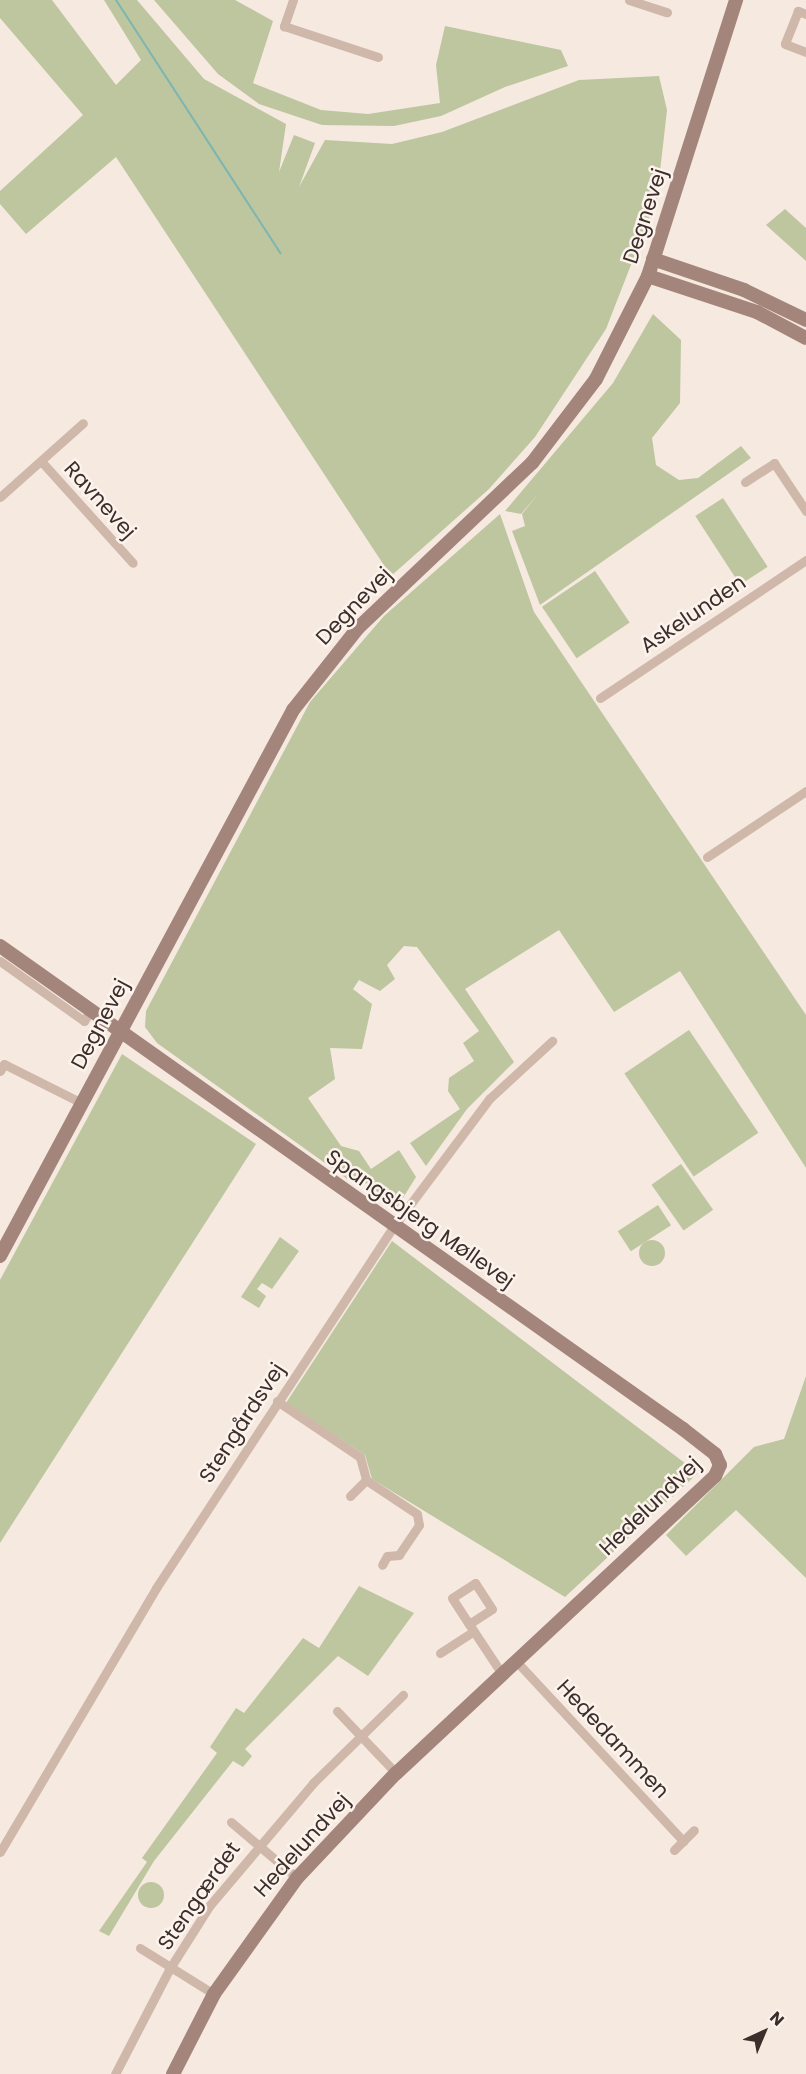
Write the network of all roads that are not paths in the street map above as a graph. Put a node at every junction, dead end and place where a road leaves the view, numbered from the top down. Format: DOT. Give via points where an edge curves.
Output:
graph roads {
  1 [pos="293,0"];
  2 [pos="630,0"];
  3 [pos="736,0"];
  4 [pos="667,12"];
  5 [pos="806,14"];
  6 [pos="806,52"];
  7 [pos="378,57"];
  8 [pos="653,259"];
  9 [pos="648,276"];
  10 [pos="806,320"];
  11 [pos="806,338"];
  12 [pos="83,423"];
  13 [pos="40,461"];
  14 [pos="745,482"];
  15 [pos="0,497"];
  16 [pos="806,511"];
  17 [pos="806,560"];
  18 [pos="133,563"];
  19 [pos="600,698"];
  20 [pos="806,791"];
  21 [pos="707,857"];
  22 [pos="0,946"];
  23 [pos="0,961"];
  24 [pos="92,1010"];
  25 [pos="120,1030"];
  26 [pos="552,1041"];
  27 [pos="0,1071"];
  28 [pos="82,1103"];
  29 [pos="394,1226"];
  30 [pos="0,1256"];
  31 [pos="277,1401"];
  32 [pos="720,1465"];
  33 [pos="366,1480"];
  34 [pos="350,1497"];
  35 [pos="382,1565"];
  36 [pos="472,1627"];
  37 [pos="440,1653"];
  38 [pos="516,1661"];
  39 [pos="502,1674"];
  40 [pos="403,1695"];
  41 [pos="337,1711"];
  42 [pos="361,1736"];
  43 [pos="396,1773"];
  44 [pos="231,1822"];
  45 [pos="694,1830"];
  46 [pos="683,1841"];
  47 [pos="258,1844"];
  48 [pos="674,1850"];
  49 [pos="0,1852"];
  50 [pos="297,1878"];
  51 [pos="140,1948"];
  52 [pos="170,1968"];
  53 [pos="214,1994"];
  54 [pos="115,2074"];
  55 [pos="173,2074"];
  1 -- 7 [label="street" via="284,26"];
  2 -- 4 [label="street"];
  3 -- 8 [label="street, Degnevej"];
  5 -- 6 [label="street" via="798,11 785,44"];
  8 -- 9 [label="street, Degnevej"];
  8 -- 10 [label="street" via="744,290"];
  9 -- 11 [label="street" via="748,309"];
  9 -- 25 [label="street, Degnevej" via="621,335 574,413 496,501 358,628 293,710"];
  12 -- 13 [label="street, Ravnevej"];
  13 -- 15 [label="street, Ravnevej"];
  13 -- 18 [label="street, Ravnevej"];
  14 -- 16 [label="street" via="774,463"];
  17 -- 19 [label="street, Askelunden"];
  20 -- 21 [label="street"];
  22 -- 24 [label="street, Spangsbjerg Møllevej"];
  23 -- 24 [label="street" via="84,1021"];
  24 -- 25 [label="street, Spangsbjerg Møllevej"];
  25 -- 28 [label="street, Degnevej"];
  25 -- 29 [label="street, Spangsbjerg Møllevej"];
  26 -- 29 [label="street, Stengårdsvej" via="489,1099"];
  27 -- 28 [label="street" via="4,1064"];
  28 -- 30 [label="street, Degnevej"];
  29 -- 31 [label="street, Stengårdsvej"];
  29 -- 32 [label="street, Spangsbjerg Møllevej" via="683,1430 715,1454"];
  31 -- 33 [label="street" via="360,1457"];
  31 -- 49 [label="street, Stengårdsvej" via="156,1587"];
  32 -- 38 [label="street, Hedelundvej" via="715,1476"];
  33 -- 34 [label="street"];
  33 -- 35 [label="street" via="417,1514 419,1525 409,1540"];
  36 -- 36 [label="street" via="452,1598 475,1583 492,1609"];
  36 -- 37 [label="street"];
  36 -- 39 [label="street"];
  38 -- 39 [label="street, Hedelundvej"];
  38 -- 46 [label="street, Hededammen"];
  39 -- 43 [label="street, Hedelundvej"];
  40 -- 42 [label="street, Stengærdet"];
  41 -- 42 [label="street"];
  42 -- 43 [label="street"];
  42 -- 47 [label="street, Stengærdet"];
  43 -- 50 [label="street, Hedelundvej"];
  44 -- 47 [label="street, Stengærdet"];
  45 -- 46 [label="street"];
  46 -- 48 [label="street"];
  47 -- 50 [label="street, Stengærdet"];
  47 -- 52 [label="street, Stengærdet"];
  50 -- 53 [label="street, Hedelundvej"];
  51 -- 52 [label="street, Stengærdet"];
  52 -- 53 [label="street, Stengærdet"];
  52 -- 54 [label="street, Stengærdet"];
  53 -- 55 [label="street, Hedelundvej"];
}
